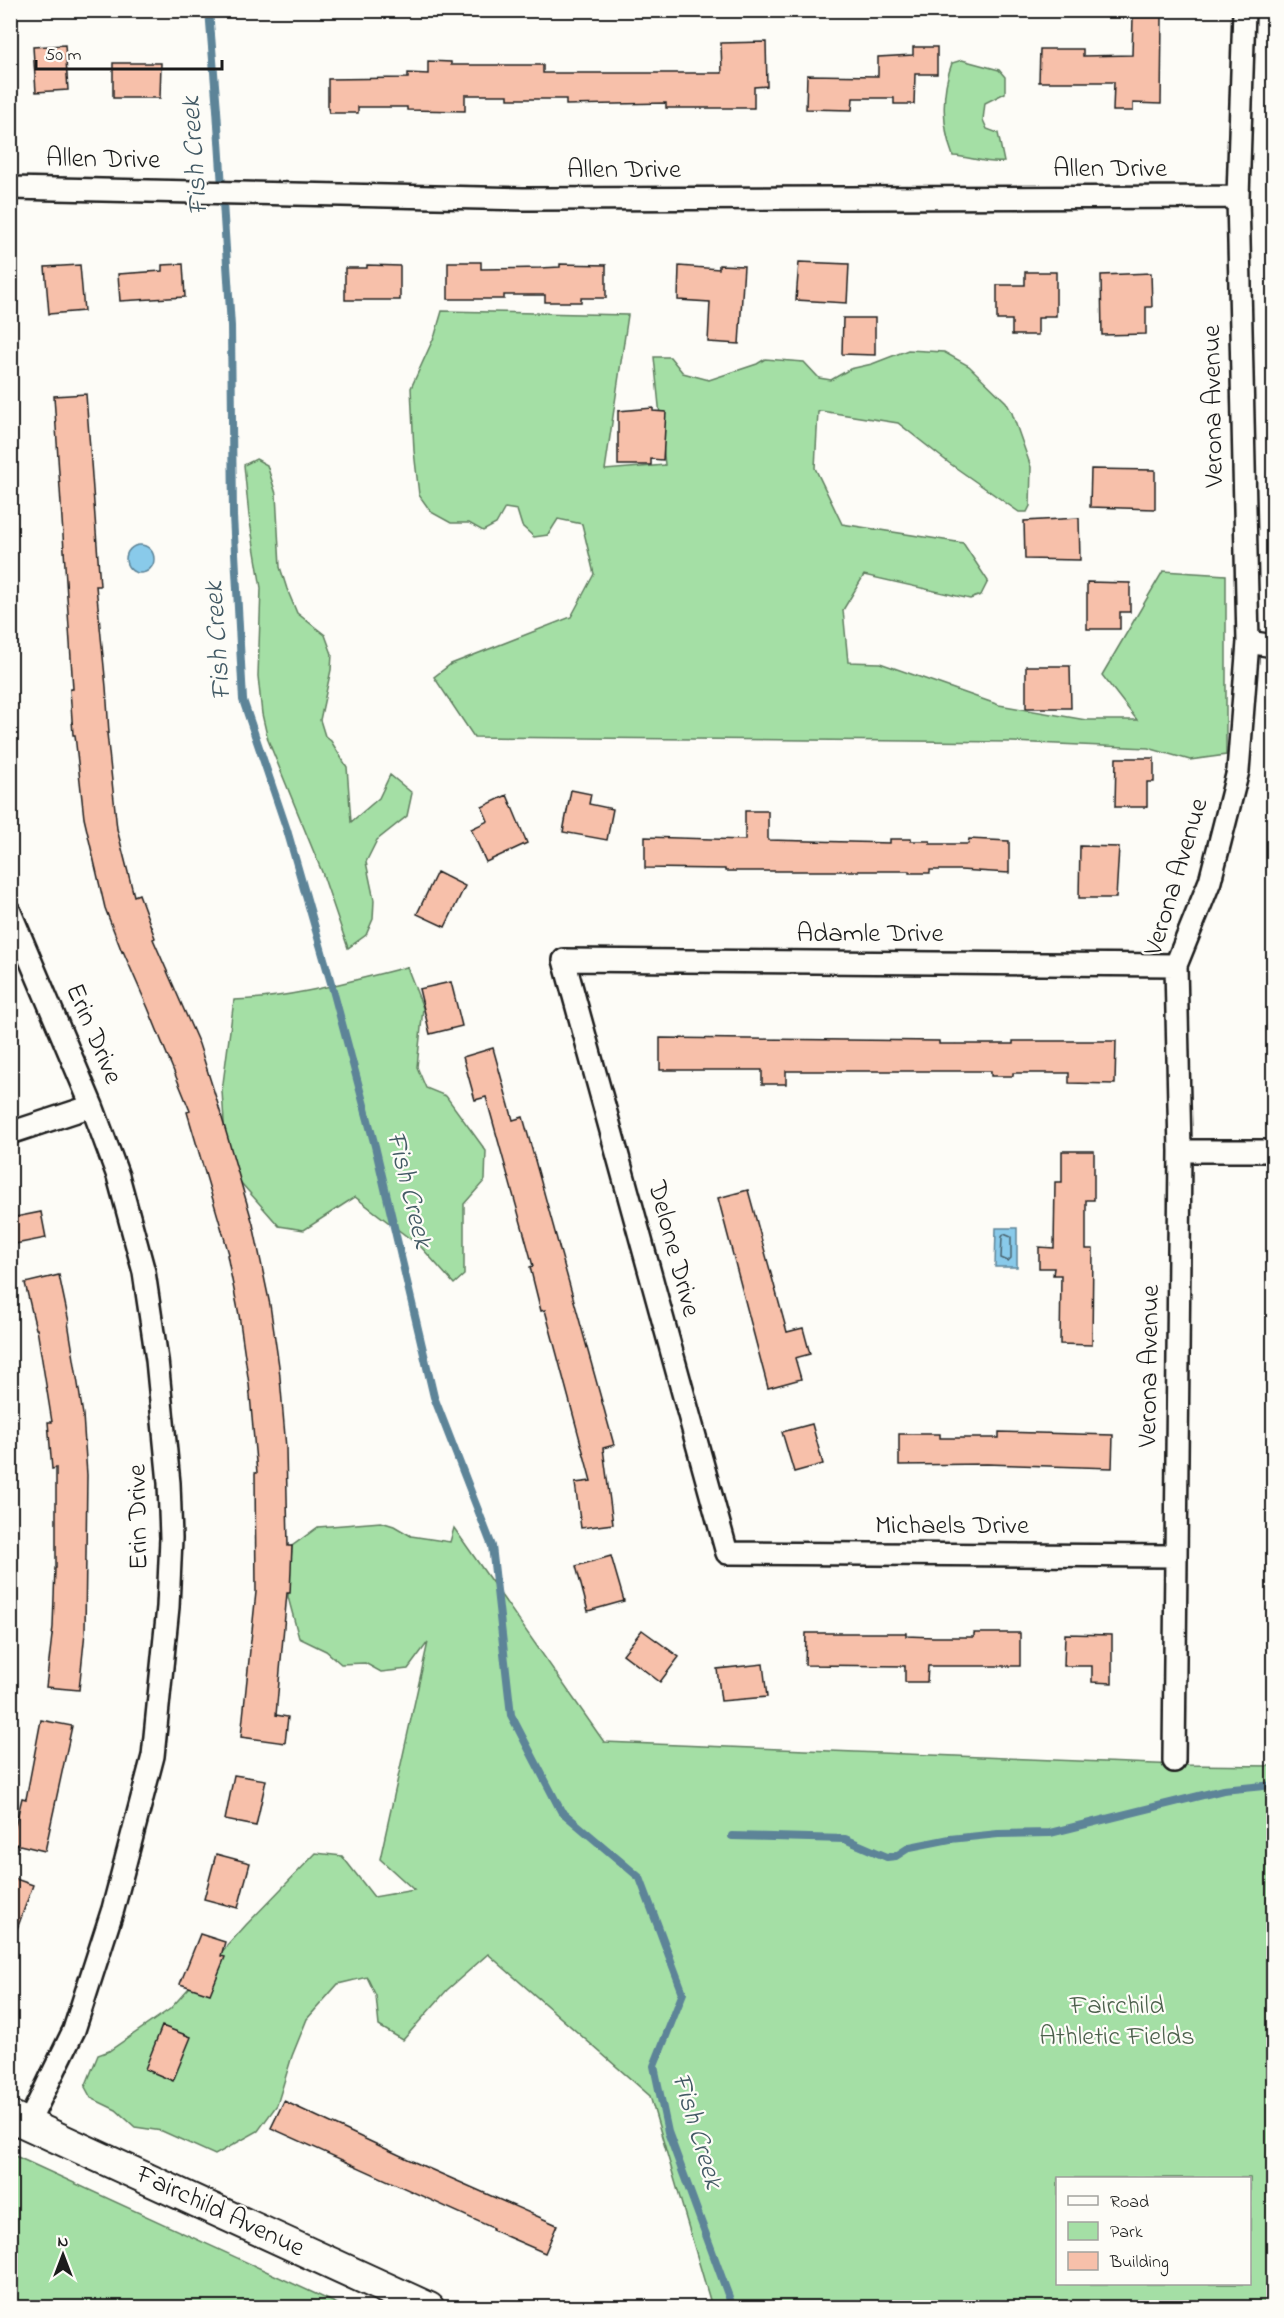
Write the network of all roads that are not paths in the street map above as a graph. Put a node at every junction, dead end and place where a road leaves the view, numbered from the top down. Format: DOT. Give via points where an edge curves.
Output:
graph roads {
  1 [pos="1244,10"];
  2 [pos="10,188"];
  3 [pos="1239,197"];
  4 [pos="1248,642"];
  5 [pos="1274,646"];
  6 [pos="10,912"];
  7 [pos="564,960"];
  8 [pos="1176,965"];
  9 [pos="92,1106"];
  10 [pos="10,1133"];
  11 [pos="1180,1150"];
  12 [pos="1274,1151"];
  13 [pos="727,1553"];
  14 [pos="1176,1556"];
  15 [pos="1174,1761"];
  16 [pos="19,2120"];
  17 [pos="429,2307"];
  1 -- 3 [label="street, Verona Avenue"];
  2 -- 3 [label="street, Allen Drive" via="523,198"];
  3 -- 4 [label="street, Verona Avenue"];
  4 -- 5 [label="street"];
  4 -- 8 [label="street, Verona Avenue" via="1239,771 1210,881"];
  6 -- 9 [label="street, Erin Drive"];
  7 -- 8 [label="street, Adamle Drive"];
  7 -- 13 [label="street, Delone Drive"];
  8 -- 11 [label="street, Verona Avenue"];
  9 -- 10 [label="street"];
  9 -- 16 [label="street, Erin Drive" via="118,1176 144,1272 157,1360 170,1509 168,1607 153,1756 113,1909 74,2030"];
  11 -- 12 [label="street"];
  11 -- 14 [label="street, Verona Avenue"];
  13 -- 14 [label="street, Michaels Drive"];
  14 -- 15 [label="street, Verona Avenue"];
  16 -- 17 [label="main road, Fairchild Avenue"];
}
